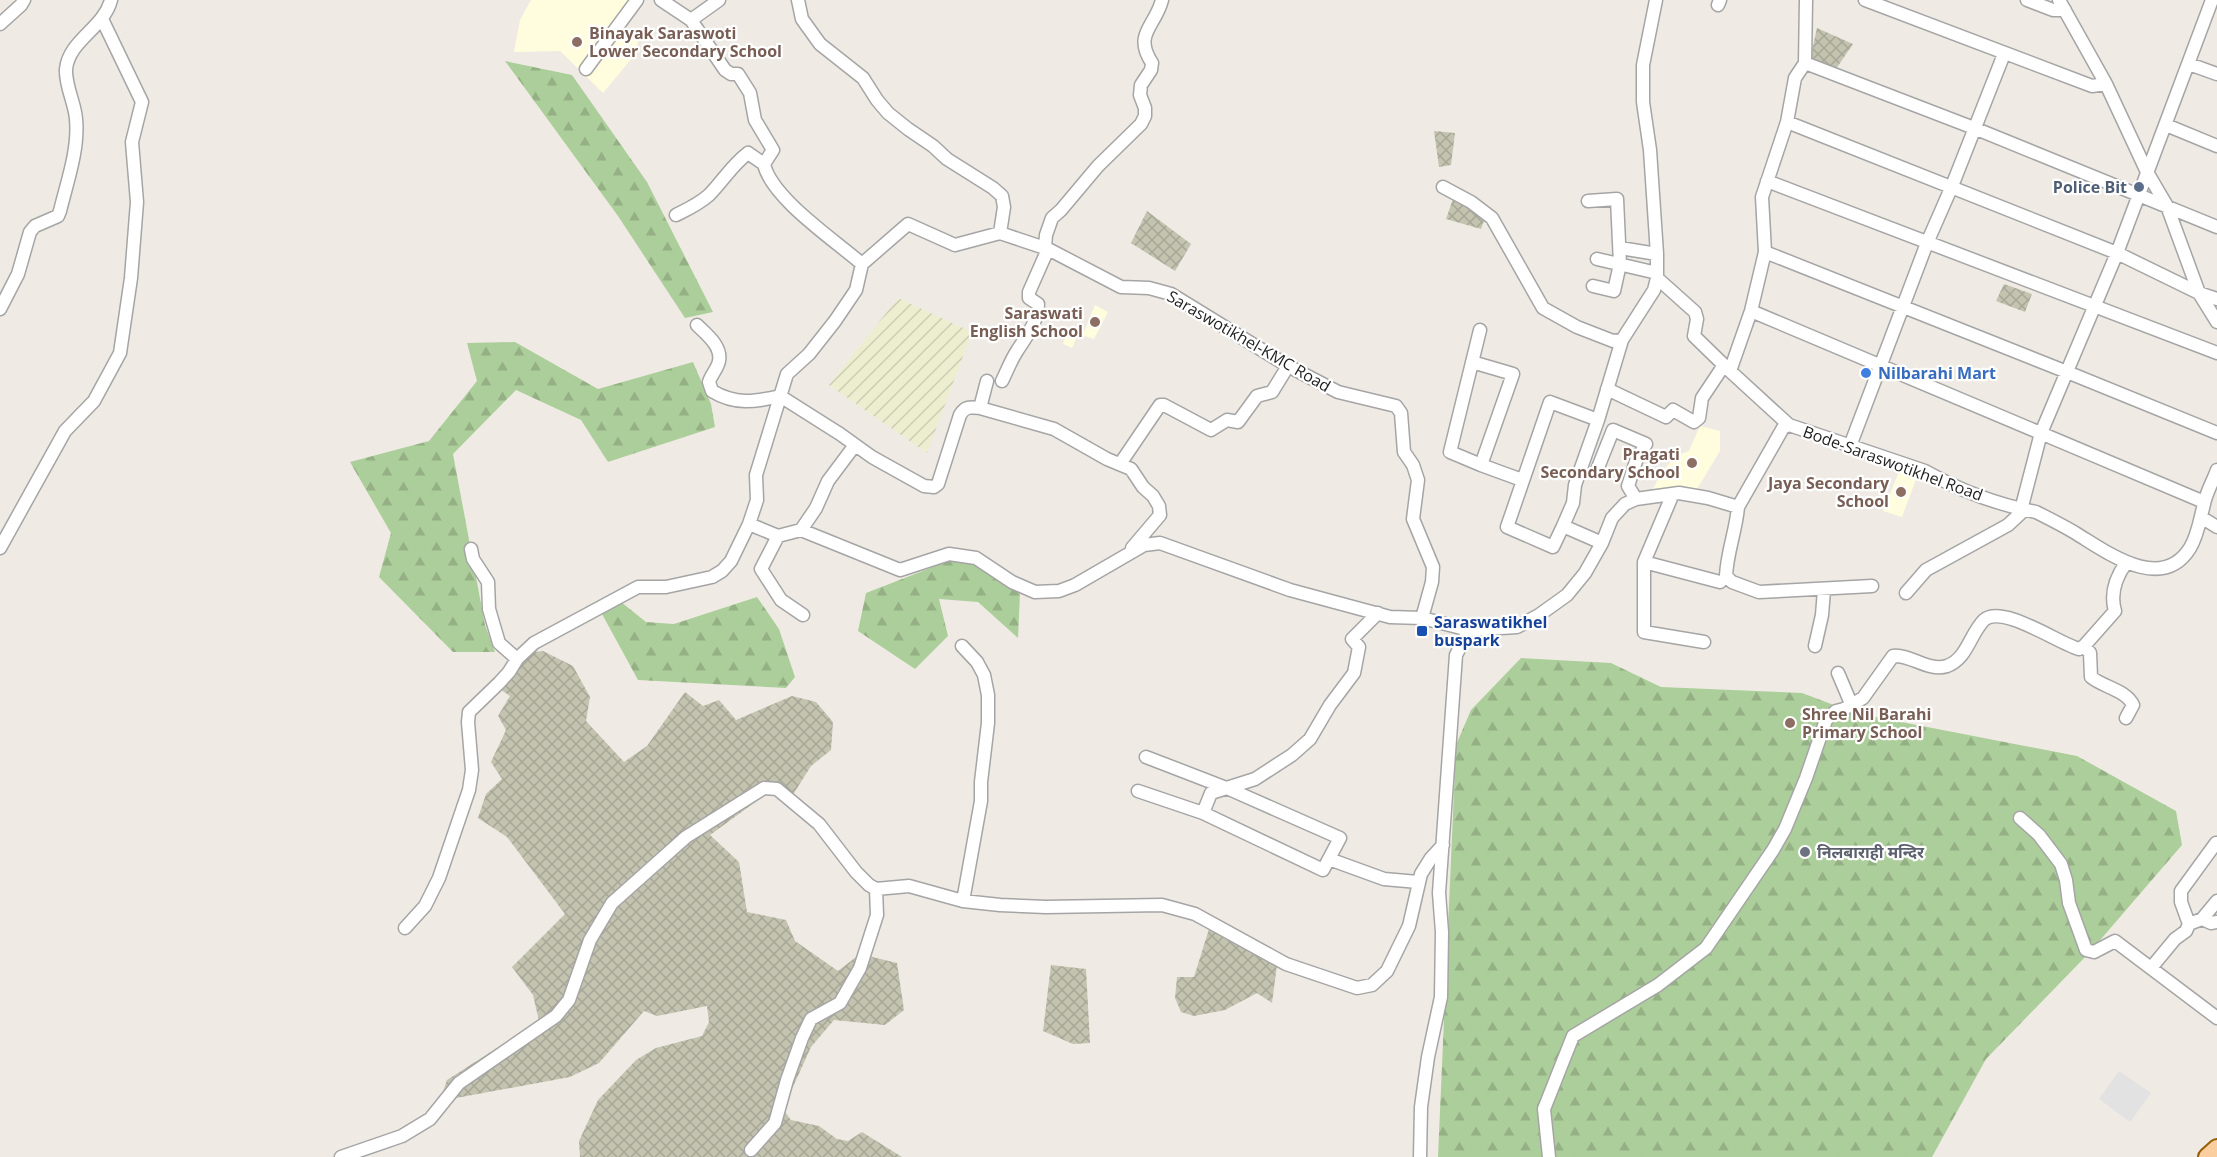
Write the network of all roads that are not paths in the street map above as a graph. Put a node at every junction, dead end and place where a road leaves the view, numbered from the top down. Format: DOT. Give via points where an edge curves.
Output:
graph roads {
  1 [pos="24,0"];
  2 [pos="111,0"];
  3 [pos="637,0"];
  4 [pos="661,0"];
  5 [pos="719,0"];
  6 [pos="798,0"];
  7 [pos="1162,0"];
  8 [pos="1656,0"];
  9 [pos="1806,0"];
  10 [pos="1865,0"];
  11 [pos="2027,0"];
  12 [pos="2213,3"];
  13 [pos="2062,5"];
  14 [pos="102,19"];
  15 [pos="691,20"];
  16 [pos="0,24"];
  17 [pos="2004,54"];
  18 [pos="1805,63"];
  19 [pos="2189,63"];
  20 [pos="586,69"];
  21 [pos="2217,74"];
  22 [pos="2106,84"];
  23 [pos="1787,122"];
  24 [pos="2166,125"];
  25 [pos="1974,128"];
  26 [pos="2217,146"];
  27 [pos="764,164"];
  28 [pos="2147,172"];
  29 [pos="1767,181"];
  30 [pos="1952,186"];
  31 [pos="1443,187"];
  32 [pos="2138,193"];
  33 [pos="1588,201"];
  34 [pos="2167,206"];
  35 [pos="676,215"];
  36 [pos="2217,227"];
  37 [pos="1000,233"];
  38 [pos="1927,243"];
  39 [pos="1046,248"];
  40 [pos="1620,248"];
  41 [pos="1765,252"];
  42 [pos="2117,253"];
  43 [pos="1657,254"];
  44 [pos="1597,259"];
  45 [pos="862,264"];
  46 [pos="1620,264"];
  47 [pos="1656,276"];
  48 [pos="1593,286"];
  49 [pos="2199,293"];
  50 [pos="2217,299"];
  51 [pos="1904,307"];
  52 [pos="2094,308"];
  53 [pos="0,309"];
  54 [pos="1751,312"];
  55 [pos="2217,322"];
  56 [pos="697,325"];
  57 [pos="1480,330"];
  58 [pos="1622,340"];
  59 [pos="2217,353"];
  60 [pos="1472,363"];
  61 [pos="1881,365"];
  62 [pos="1288,366"];
  63 [pos="1727,368"];
  64 [pos="2067,372"];
  65 [pos="987,381"];
  66 [pos="1002,381"];
  67 [pos="1608,388"];
  68 [pos="780,396"];
  69 [pos="980,408"];
  70 [pos="1597,422"];
  71 [pos="1789,425"];
  72 [pos="1612,430"];
  73 [pos="2041,433"];
  74 [pos="2217,434"];
  75 [pos="855,445"];
  76 [pos="1850,446"];
  77 [pos="1119,464"];
  78 [pos="1481,465"];
  79 [pos="1597,470"];
  80 [pos="2217,470"];
  81 [pos="1522,480"];
  82 [pos="1672,496"];
  83 [pos="1636,499"];
  84 [pos="2204,502"];
  85 [pos="1738,507"];
  86 [pos="2022,510"];
  87 [pos="2201,517"];
  88 [pos="749,524"];
  89 [pos="1563,526"];
  90 [pos="2217,527"];
  91 [pos="801,530"];
  92 [pos="778,536"];
  93 [pos="1602,543"];
  94 [pos="0,548"];
  95 [pos="471,549"];
  96 [pos="1132,552"];
  97 [pos="1644,562"];
  98 [pos="2126,563"];
  99 [pos="1720,582"];
  100 [pos="1872,586"];
  101 [pos="1824,590"];
  102 [pos="1906,593"];
  103 [pos="1378,613"];
  104 [pos="803,615"];
  105 [pos="1422,618"];
  106 [pos="1469,630"];
  107 [pos="1704,642"];
  108 [pos="962,646"];
  109 [pos="1815,646"];
  110 [pos="2084,646"];
  111 [pos="517,659"];
  112 [pos="1838,673"];
  113 [pos="1852,705"];
  114 [pos="2126,718"];
  115 [pos="1146,757"];
  116 [pos="1229,789"];
  117 [pos="1138,790"];
  118 [pos="1203,813"];
  119 [pos="2020,818"];
  120 [pos="2216,843"];
  121 [pos="1443,846"];
  122 [pos="1329,859"];
  123 [pos="1418,882"];
  124 [pos="876,889"];
  125 [pos="963,901"];
  126 [pos="2217,901"];
  127 [pos="2202,919"];
  128 [pos="2217,922"];
  129 [pos="2188,924"];
  130 [pos="405,928"];
  131 [pos="2151,968"];
  132 [pos="2217,1018"];
  133 [pos="2217,1148"];
  134 [pos="751,1150"];
  135 [pos="341,1157"];
  136 [pos="1420,1157"];
  137 [pos="1549,1157"];
  138 [pos="2207,1157"];
  1 -- 16 [label="street"];
  2 -- 14 [label="street"];
  3 -- 20 [label="street"];
  4 -- 15 [label="street"];
  5 -- 15 [label="street"];
  6 -- 37 [label="street" via="802,19 820,44 863,78 888,113 1002,196"];
  7 -- 39 [label="street" via="1143,41 1152,63 1141,85 1145,116 1052,218"];
  8 -- 43 [label="street" via="1643,64 1643,93"];
  9 -- 18 [label="street"];
  10 -- 17 [label="street"];
  11 -- 13 [label="street" via="2053,9"];
  12 -- 19 [label="street"];
  13 -- 22 [label="street"];
  14 -- 53 [label="street" via="74,49 66,69 76,139 60,211 30,232 18,274"];
  14 -- 94 [label="street" via="142,102 132,142 137,202 120,353 94,401 65,431"];
  15 -- 27 [label="street" via="725,70 738,74 750,93 755,120 773,150"];
  17 -- 22 [label="street" via="2092,86"];
  17 -- 25 [label="street"];
  18 -- 23 [label="street" via="1795,78"];
  18 -- 25 [label="street"];
  19 -- 21 [label="street"];
  19 -- 24 [label="street"];
  22 -- 28 [label="street"];
  23 -- 29 [label="street"];
  23 -- 30 [label="street"];
  24 -- 26 [label="street"];
  24 -- 28 [label="street"];
  25 -- 30 [label="street"];
  25 -- 32 [label="street"];
  27 -- 35 [label="street" via="748,153 711,193"];
  27 -- 45 [label="street" via="789,202"];
  28 -- 32 [label="street"];
  28 -- 34 [label="street"];
  29 -- 38 [label="street"];
  29 -- 41 [label="street" via="1762,197"];
  30 -- 38 [label="street"];
  30 -- 42 [label="street"];
  31 -- 58 [label="street" via="1492,218 1543,308 1577,327 1613,341"];
  32 -- 34 [label="street"];
  32 -- 42 [label="street"];
  33 -- 40 [label="street" via="1617,199"];
  34 -- 36 [label="street"];
  34 -- 49 [label="street"];
  37 -- 39 [label="street, Saraswotikhel-KMC Road"];
  37 -- 45 [label="street" via="955,245 908,224"];
  38 -- 51 [label="street"];
  38 -- 52 [label="street"];
  39 -- 62 [label="street, Saraswotikhel-KMC Road" via="1121,287 1171,294"];
  39 -- 66 [label="street" via="1029,292 1029,298 1038,304 1031,328"];
  40 -- 43 [label="street"];
  40 -- 46 [label="street"];
  41 -- 51 [label="street"];
  41 -- 54 [label="street"];
  42 -- 49 [label="street"];
  42 -- 52 [label="street"];
  43 -- 47 [label="street"];
  44 -- 46 [label="street"];
  45 -- 68 [label="street" via="856,290 809,354 787,374"];
  46 -- 47 [label="street"];
  46 -- 48 [label="street" via="1614,291"];
  47 -- 58 [label="street" via="1654,290"];
  47 -- 63 [label="street" via="1695,312 1694,336"];
  49 -- 50 [label="street"];
  49 -- 55 [label="street"];
  51 -- 61 [label="street"];
  51 -- 64 [label="street"];
  52 -- 59 [label="street"];
  52 -- 64 [label="street"];
  54 -- 61 [label="street"];
  54 -- 63 [label="street"];
  56 -- 68 [label="street" via="713,340 718,351 719,361 709,382 712,392 751,403"];
  57 -- 60 [label="street"];
  58 -- 67 [label="street"];
  60 -- 78 [label="street" via="1450,452"];
  60 -- 78 [label="street" via="1513,374"];
  61 -- 73 [label="street"];
  61 -- 76 [label="street"];
  62 -- 77 [label="street" via="1272,392 1257,396 1238,422 1227,420 1211,430 1160,405"];
  62 -- 105 [label="street, Saraswotikhel-KMC Road" via="1338,392 1396,406 1401,413 1404,452 1418,480 1413,519 1433,567"];
  63 -- 67 [label="street" via="1702,398 1699,418 1694,422 1673,410 1666,417"];
  63 -- 71 [label="street"];
  64 -- 73 [label="street"];
  64 -- 74 [label="street"];
  65 -- 69 [label="street"];
  67 -- 70 [label="street"];
  68 -- 75 [label="street"];
  68 -- 88 [label="street" via="756,475 757,500"];
  69 -- 75 [label="street" via="963,410 934,487 924,486"];
  69 -- 77 [label="street" via="1054,429"];
  70 -- 72 [label="street"];
  70 -- 81 [label="street" via="1550,402"];
  70 -- 89 [label="street"];
  71 -- 76 [label="street, Bode-Saraswotikhel Road"];
  71 -- 85 [label="street, Bode-Saraswotikhel Road" via="1783,428"];
  72 -- 79 [label="street"];
  72 -- 83 [label="street" via="1649,445 1636,461 1628,486"];
  73 -- 84 [label="street"];
  73 -- 86 [label="street"];
  75 -- 91 [label="street" via="828,481"];
  76 -- 86 [label="street, Bode-Saraswotikhel Road"];
  77 -- 96 [label="street" via="1134,471 1159,506 1160,515"];
  78 -- 81 [label="street"];
  80 -- 84 [label="street, Bode-Saraswotikhel Road"];
  81 -- 89 [label="street" via="1507,527 1554,547"];
  82 -- 97 [label="street"];
  83 -- 85 [label="street" via="1679,493"];
  83 -- 93 [label="street" via="1612,518"];
  84 -- 87 [label="street, Bode-Saraswotikhel Road"];
  85 -- 101 [label="street" via="1727,559 1726,576 1732,582 1759,592"];
  86 -- 98 [label="street, Bode-Saraswotikhel Road" via="2046,517"];
  86 -- 102 [label="street" via="2008,525 1926,570"];
  87 -- 90 [label="street"];
  87 -- 98 [label="street, Bode-Saraswotikhel Road" via="2192,545 2170,567"];
  88 -- 92 [label="street"];
  88 -- 111 [label="street" via="731,561 712,577 666,587 638,587 534,643"];
  89 -- 93 [label="street"];
  91 -- 92 [label="street"];
  91 -- 96 [label="street" via="900,570 950,554 976,558 1035,592 1059,591 1076,585"];
  92 -- 104 [label="street" via="761,569 781,600"];
  93 -- 106 [label="street" via="1567,595 1539,615 1517,627"];
  95 -- 111 [label="street" via="488,582 489,609 499,642"];
  96 -- 103 [label="street" via="1160,543 1290,590"];
  97 -- 99 [label="street"];
  97 -- 107 [label="street" via="1644,632"];
  98 -- 110 [label="street" via="2112,600 2115,611"];
  100 -- 101 [label="street"];
  101 -- 109 [label="street"];
  103 -- 105 [label="street"];
  103 -- 116 [label="street" via="1352,639 1359,647 1354,673 1310,739 1255,779"];
  105 -- 106 [label="street"];
  106 -- 121 [label="street" via="1456,655"];
  108 -- 125 [label="street" via="984,675 988,695 981,801"];
  110 -- 113 [label="street" via="2070,646 2026,624 1995,615 1987,617 1961,656 1949,665 1933,667 1893,656 1863,698"];
  110 -- 114 [label="street" via="2090,653 2091,677 2132,701"];
  111 -- 130 [label="street" via="470,712 469,790 439,878 425,906"];
  112 -- 113 [label="street"];
  113 -- 137 [label="street" via="1826,720 1785,830 1706,948 1658,985 1573,1036 1544,1109"];
  115 -- 116 [label="street"];
  116 -- 118 [label="street" via="1211,793"];
  116 -- 122 [label="street" via="1340,838"];
  117 -- 118 [label="street"];
  118 -- 122 [label="street" via="1323,870"];
  119 -- 131 [label="street" via="2061,864 2069,903 2086,950 2094,952 2115,941"];
  120 -- 129 [label="street" via="2181,891"];
  121 -- 123 [label="street" via="1431,858"];
  121 -- 136 [label="street" via="1439,893 1441,997 1421,1107"];
  122 -- 123 [label="street" via="1384,879"];
  123 -- 125 [label="street" via="1409,926 1387,971 1372,985 1357,988 1286,964 1195,914 1162,905 1046,907"];
  124 -- 125 [label="street" via="909,886"];
  124 -- 134 [label="street" via="877,915 860,968 840,1003 811,1019 775,1123"];
  124 -- 135 [label="street" via="856,872 819,824 777,789 764,788 686,837 612,903 590,940 569,1000 556,1016 459,1083 430,1119 402,1136"];
  126 -- 127 [label="street"];
  127 -- 128 [label="street"];
  127 -- 129 [label="street"];
  129 -- 131 [label="street"];
  131 -- 132 [label="street"];
  133 -- 138 [label="main road"];
}
